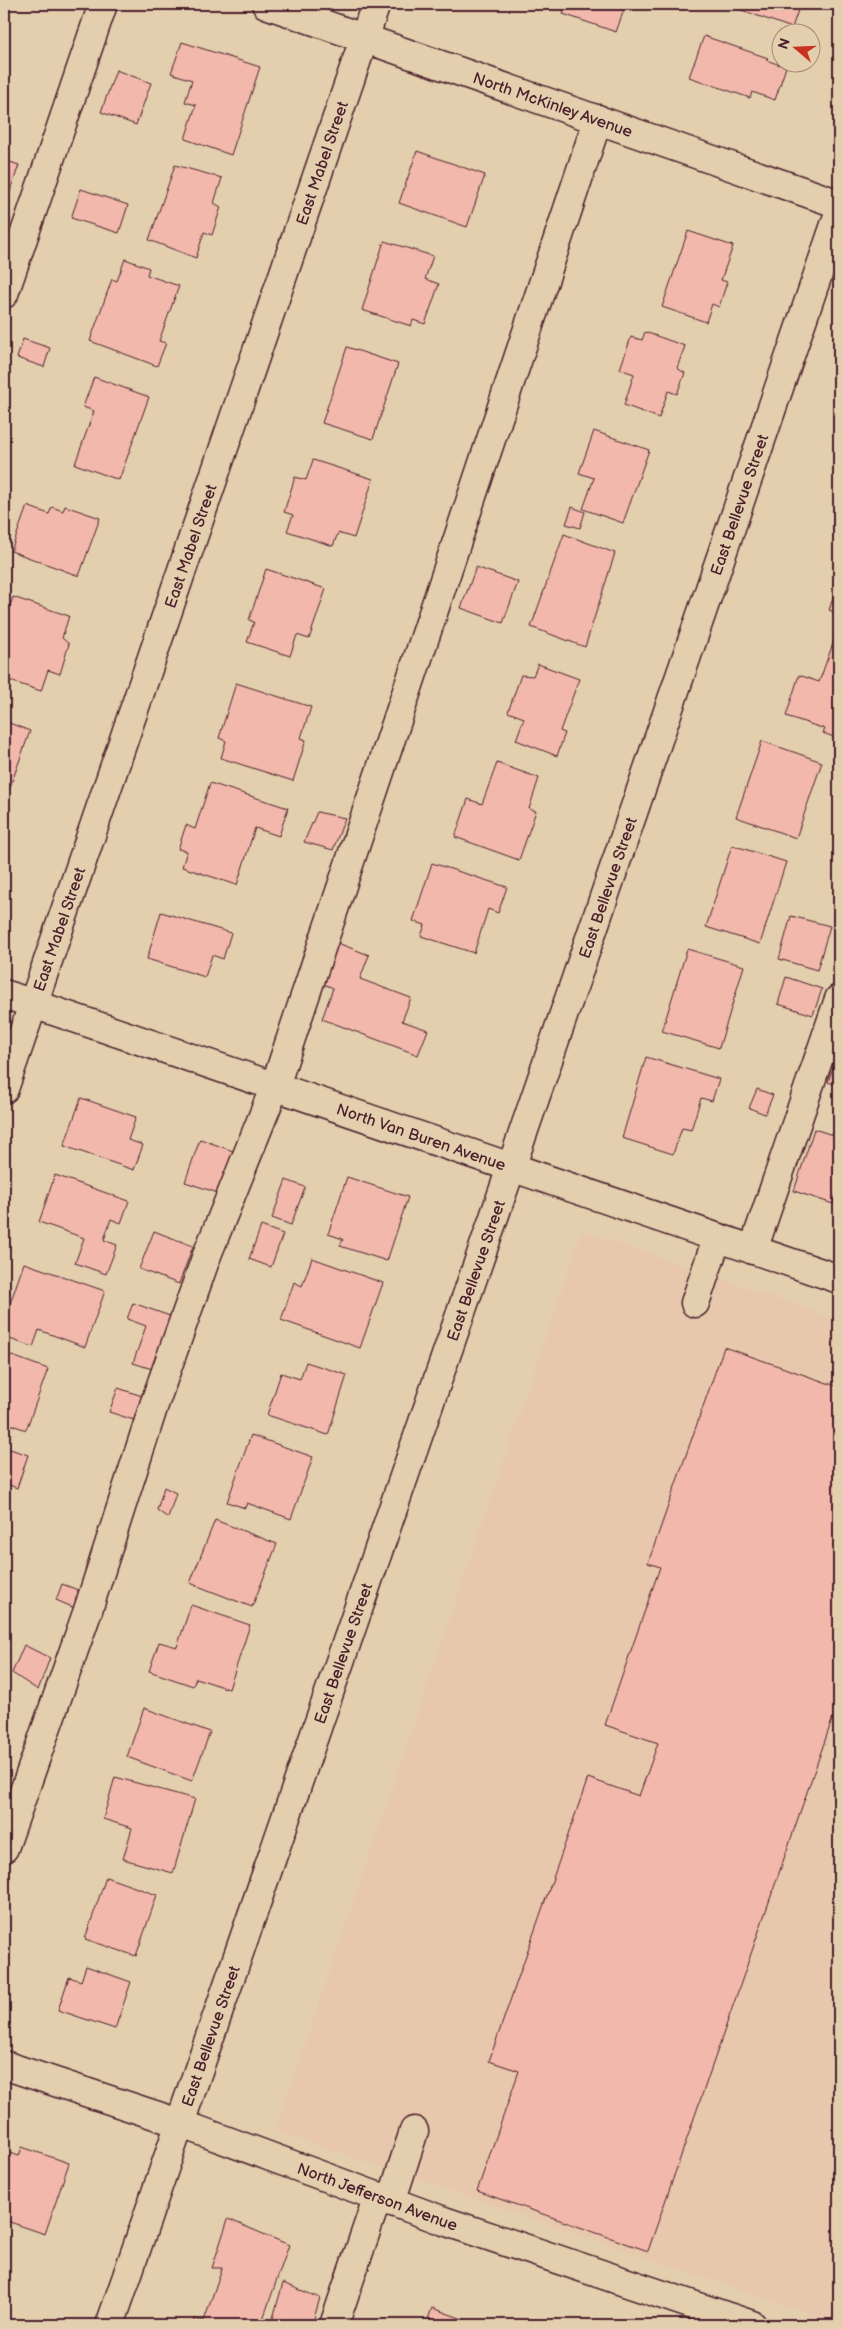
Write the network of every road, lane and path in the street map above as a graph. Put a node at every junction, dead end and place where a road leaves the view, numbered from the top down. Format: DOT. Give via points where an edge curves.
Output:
graph roads {
  1 [pos="104,4"];
  2 [pos="266,4"];
  3 [pos="376,4"];
  4 [pos="365,37"];
  5 [pos="598,119"];
  6 [pos="839,204"];
  7 [pos="839,214"];
  8 [pos="4,294"];
  9 [pos="4,994"];
  10 [pos="839,1000"];
  11 [pos="34,1004"];
  12 [pos="275,1086"];
  13 [pos="4,1089"];
  14 [pos="511,1168"];
  15 [pos="717,1238"];
  16 [pos="753,1250"];
  17 [pos="839,1279"];
  18 [pos="695,1302"];
  19 [pos="4,1848"];
  20 [pos="4,2065"];
  21 [pos="179,2123"];
  22 [pos="414,2131"];
  23 [pos="384,2199"];
  24 [pos="110,2325"];
  25 [pos="334,2325"];
  26 [pos="752,2325"];
  1 -- 8 [label="street"];
  2 -- 4 [label="street, North McKinley Avenue"];
  3 -- 4 [label="street, East Mabel Street"];
  4 -- 5 [label="street, North McKinley Avenue"];
  4 -- 11 [label="street, East Mabel Street"];
  5 -- 6 [label="street, North McKinley Avenue"];
  5 -- 12 [label="street"];
  7 -- 14 [label="street, East Bellevue Street"];
  9 -- 11 [label="street, North Van Buren Avenue"];
  10 -- 16 [label="street"];
  11 -- 12 [label="street, North Van Buren Avenue"];
  11 -- 13 [label="street, East Mabel Street"];
  12 -- 14 [label="street, North Van Buren Avenue"];
  12 -- 19 [label="street" via="207,1255"];
  14 -- 15 [label="street, North Van Buren Avenue"];
  14 -- 21 [label="street, East Bellevue Street"];
  15 -- 16 [label="street, North Van Buren Avenue"];
  15 -- 18 [label="street"];
  16 -- 17 [label="street, North Van Buren Avenue"];
  20 -- 21 [label="street, North Jefferson Avenue"];
  21 -- 23 [label="street, North Jefferson Avenue"];
  21 -- 24 [label="street, East Bellevue Street"];
  22 -- 23 [label="street"];
  23 -- 25 [label="street"];
  23 -- 26 [label="street, North Jefferson Avenue"];
}
